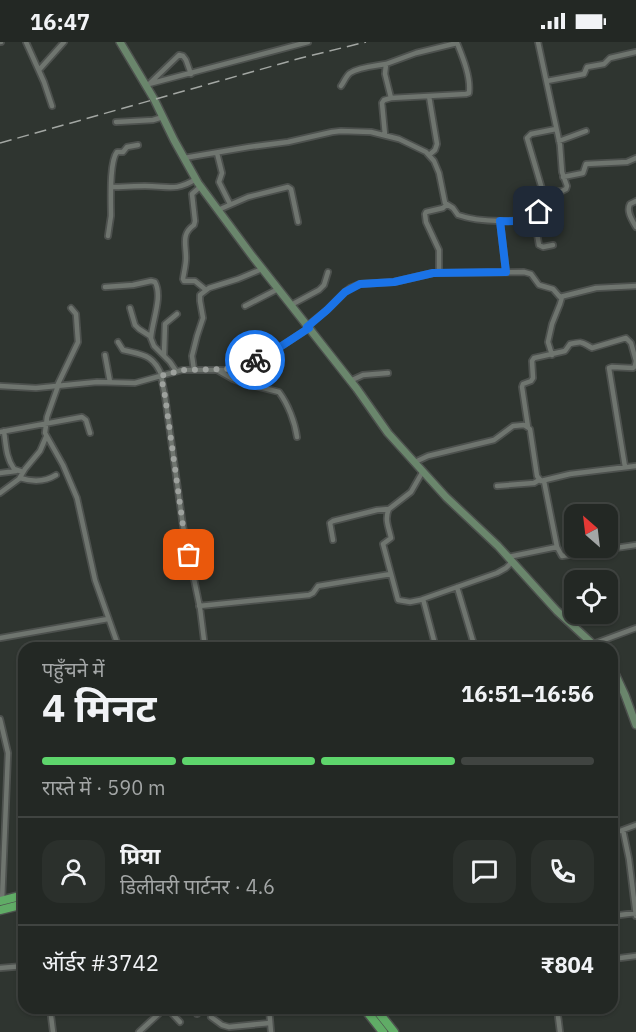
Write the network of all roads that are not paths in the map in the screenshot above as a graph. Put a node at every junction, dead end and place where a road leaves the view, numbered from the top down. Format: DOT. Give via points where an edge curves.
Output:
graph roads {
  1 [pos="26,42"];
  2 [pos="64,42"];
  3 [pos="120,42"];
  4 [pos="308,42"];
  5 [pos="459,42"];
  6 [pos="538,42"];
  7 [pos="636,52"];
  8 [pos="386,64"];
  9 [pos="39,70"];
  10 [pos="190,74"];
  11 [pos="547,81"];
  12 [pos="147,85"];
  13 [pos="341,86"];
  14 [pos="429,96"];
  15 [pos="391,98"];
  16 [pos="52,106"];
  17 [pos="163,117"];
  18 [pos="116,122"];
  19 [pos="556,129"];
  20 [pos="586,131"];
  21 [pos="385,135"];
  22 [pos="559,141"];
  23 [pos="138,145"];
  24 [pos="217,153"];
  25 [pos="429,155"];
  26 [pos="184,158"];
  27 [pos="636,158"];
  28 [pos="563,177"];
  29 [pos="196,179"];
  30 [pos="201,186"];
  31 [pos="111,187"];
  32 [pos="539,194"];
  33 [pos="636,201"];
  34 [pos="230,204"];
  35 [pos="446,205"];
  36 [pos="218,210"];
  37 [pos="534,216"];
  38 [pos="500,221"];
  39 [pos="298,222"];
  40 [pos="636,227"];
  41 [pos="108,236"];
  42 [pos="553,245"];
  43 [pos="262,269"];
  44 [pos="328,272"];
  45 [pos="506,272"];
  46 [pos="439,273"];
  47 [pos="636,286"];
  48 [pos="105,287"];
  49 [pos="278,289"];
  50 [pos="206,290"];
  51 [pos="562,297"];
  52 [pos="291,305"];
  53 [pos="245,306"];
  54 [pos="71,308"];
  55 [pos="130,308"];
  56 [pos="177,314"];
  57 [pos="308,327"];
  58 [pos="151,338"];
  59 [pos="245,338"];
  60 [pos="118,342"];
  61 [pos="105,355"];
  62 [pos="164,355"];
  63 [pos="552,355"];
  64 [pos="636,361"];
  65 [pos="249,362"];
  66 [pos="194,370"];
  67 [pos="217,370"];
  68 [pos="176,371"];
  69 [pos="388,373"];
  70 [pos="162,376"];
  71 [pos="350,381"];
  72 [pos="110,382"];
  73 [pos="0,386"];
  74 [pos="57,386"];
  75 [pos="45,424"];
  76 [pos="528,427"];
  77 [pos="2,431"];
  78 [pos="90,433"];
  79 [pos="46,437"];
  80 [pos="297,437"];
  81 [pos="415,462"];
  82 [pos="636,466"];
  83 [pos="625,467"];
  84 [pos="16,471"];
  85 [pos="423,471"];
  86 [pos="23,472"];
  87 [pos="0,473"];
  88 [pos="57,475"];
  89 [pos="20,478"];
  90 [pos="541,481"];
  91 [pos="497,486"];
  92 [pos="0,493"];
  93 [pos="389,509"];
  94 [pos="333,540"];
  95 [pos="636,546"];
  96 [pos="557,547"];
  97 [pos="510,560"];
  98 [pos="391,574"];
  99 [pos="457,587"];
  100 [pos="423,599"];
  101 [pos="199,606"];
  102 [pos="108,619"];
  103 [pos="636,627"];
  104 [pos="0,638"];
  105 [pos="117,642"];
  106 [pos="205,642"];
  107 [pos="434,642"];
  108 [pos="473,642"];
  109 [pos="591,642"];
  110 [pos="604,642"];
  111 [pos="618,679"];
  112 [pos="0,719"];
  113 [pos="636,724"];
  114 [pos="0,746"];
  115 [pos="7,746"];
  116 [pos="636,825"];
  117 [pos="623,830"];
  118 [pos="618,832"];
  119 [pos="18,898"];
  120 [pos="1,904"];
  121 [pos="18,904"];
  122 [pos="636,914"];
  123 [pos="618,916"];
  124 [pos="636,956"];
  125 [pos="618,958"];
  126 [pos="18,966"];
  127 [pos="0,968"];
  128 [pos="51,1014"];
  129 [pos="159,1014"];
  130 [pos="172,1014"];
  131 [pos="269,1014"];
  132 [pos="369,1014"];
  133 [pos="380,1014"];
  134 [pos="558,1014"];
  135 [pos="211,1017"];
  136 [pos="180,1022"];
  137 [pos="270,1023"];
  138 [pos="53,1032"];
  139 [pos="139,1032"];
  140 [pos="271,1032"];
  141 [pos="383,1032"];
  142 [pos="394,1032"];
  143 [pos="560,1032"];
  1 -- 9 [label="street"];
  2 -- 9 [label="street"];
  3 -- 12 [label="street"];
  4 -- 10 [label="street"];
  5 -- 8 [label="street"];
  5 -- 14 [label="street" via="470,91"];
  6 -- 11 [label="street"];
  7 -- 11 [label="street" via="587,67 584,74"];
  8 -- 13 [label="street" via="351,73"];
  8 -- 15 [label="street"];
  9 -- 16 [label="street"];
  10 -- 12 [label="street"];
  10 -- 12 [label="street" via="185,58 178,56"];
  11 -- 19 [label="street"];
  12 -- 17 [label="street"];
  14 -- 15 [label="street"];
  14 -- 25 [label="street" via="437,144"];
  15 -- 21 [label="street" via="382,103"];
  17 -- 18 [label="street"];
  17 -- 26 [label="street"];
  19 -- 22 [label="street"];
  19 -- 32 [label="street" via="527,138 542,189"];
  20 -- 22 [label="street"];
  21 -- 24 [label="street" via="341,131"];
  21 -- 25 [label="street"];
  22 -- 28 [label="street"];
  23 -- 31 [label="street" via="115,153"];
  24 -- 26 [label="street"];
  24 -- 34 [label="street" via="222,173 219,182"];
  25 -- 35 [label="street" via="439,173"];
  26 -- 29 [label="street"];
  27 -- 28 [label="street" via="586,164 583,173"];
  28 -- 32 [label="street" via="565,190"];
  29 -- 30 [label="street"];
  29 -- 31 [label="street" via="172,189"];
  30 -- 36 [label="street"];
  30 -- 50 [label="street" via="192,194 195,221 185,238 183,279 195,281"];
  31 -- 41 [label="street"];
  32 -- 37 [label="street" via="539,212"];
  33 -- 40 [label="street" via="628,208"];
  34 -- 36 [label="street"];
  34 -- 39 [label="street" via="288,187"];
  35 -- 38 [label="street" via="459,216"];
  35 -- 46 [label="street" via="425,214 439,250"];
  36 -- 43 [label="street"];
  37 -- 38 [label="street"];
  37 -- 42 [label="street" via="539,245"];
  38 -- 45 [label="street"];
  43 -- 49 [label="street"];
  43 -- 50 [label="street"];
  44 -- 52 [label="street" via="320,290"];
  45 -- 46 [label="street"];
  45 -- 51 [label="street" via="529,273 539,285"];
  46 -- 57 [label="street" via="354,286"];
  47 -- 51 [label="street" via="596,288"];
  48 -- 58 [label="street" via="154,282 158,291"];
  49 -- 52 [label="street"];
  49 -- 53 [label="street"];
  50 -- 66 [label="street" via="200,297 203,318 192,356"];
  51 -- 63 [label="street" via="548,342"];
  52 -- 57 [label="street"];
  54 -- 74 [label="street" via="77,318 78,342"];
  55 -- 58 [label="street" via="135,325"];
  56 -- 62 [label="street" via="165,324"];
  57 -- 65 [label="street"];
  57 -- 71 [label="street"];
  58 -- 62 [label="street"];
  59 -- 65 [label="street"];
  60 -- 70 [label="street" via="123,350 151,358"];
  61 -- 72 [label="street"];
  62 -- 68 [label="street"];
  63 -- 64 [label="street" via="565,351 570,344 580,342 592,348 626,338"];
  63 -- 76 [label="street" via="533,359 533,378 522,385"];
  64 -- 83 [label="street" via="633,368 609,368"];
  65 -- 67 [label="street"];
  66 -- 67 [label="street"];
  66 -- 68 [label="street"];
  67 -- 80 [label="street" via="244,383 279,392"];
  68 -- 70 [label="street"];
  69 -- 71 [label="street" via="363,375"];
  70 -- 72 [label="street" via="135,383"];
  70 -- 101 [label="street" via="183,526"];
  71 -- 81 [label="street"];
  72 -- 74 [label="street"];
  73 -- 74 [label="street"];
  74 -- 75 [label="street"];
  75 -- 77 [label="street"];
  75 -- 78 [label="street" via="83,417"];
  75 -- 79 [label="street"];
  76 -- 81 [label="street" via="513,426 494,440"];
  76 -- 90 [label="street"];
  77 -- 84 [label="street"];
  79 -- 86 [label="street" via="38,455"];
  79 -- 102 [label="street" via="77,498 94,580"];
  81 -- 85 [label="street"];
  82 -- 83 [label="street"];
  83 -- 90 [label="street"];
  84 -- 86 [label="street"];
  84 -- 87 [label="street"];
  85 -- 93 [label="street" via="411,492"];
  85 -- 97 [label="street"];
  86 -- 89 [label="street"];
  88 -- 89 [label="street" via="44,481"];
  89 -- 92 [label="street"];
  90 -- 91 [label="street"];
  90 -- 96 [label="street"];
  93 -- 94 [label="street" via="333,521"];
  93 -- 98 [label="street" via="390,538 383,544"];
  95 -- 96 [label="street" via="564,556"];
  96 -- 97 [label="street"];
  97 -- 99 [label="street" via="497,573"];
  97 -- 109 [label="street"];
  98 -- 100 [label="street" via="398,600"];
  98 -- 101 [label="street" via="318,586 309,595"];
  99 -- 100 [label="street"];
  99 -- 108 [label="street"];
  100 -- 107 [label="street"];
  101 -- 106 [label="street"];
  102 -- 104 [label="street"];
  102 -- 105 [label="street"];
  103 -- 110 [label="street"];
  111 -- 113 [label="street"];
  112 -- 115 [label="street"];
  114 -- 115 [label="street"];
  115 -- 120 [label="street"];
  116 -- 117 [label="street"];
  117 -- 118 [label="street"];
  117 -- 122 [label="street"];
  119 -- 120 [label="highway"];
  120 -- 121 [label="highway"];
  122 -- 123 [label="street"];
  124 -- 125 [label="street"];
  126 -- 127 [label="street"];
  128 -- 138 [label="street"];
  129 -- 139 [label="street"];
  130 -- 136 [label="street"];
  131 -- 137 [label="street"];
  132 -- 141 [label="highway"];
  133 -- 142 [label="highway"];
  134 -- 143 [label="street"];
  135 -- 137 [label="street" via="229,1027"];
  137 -- 140 [label="street"];
}
